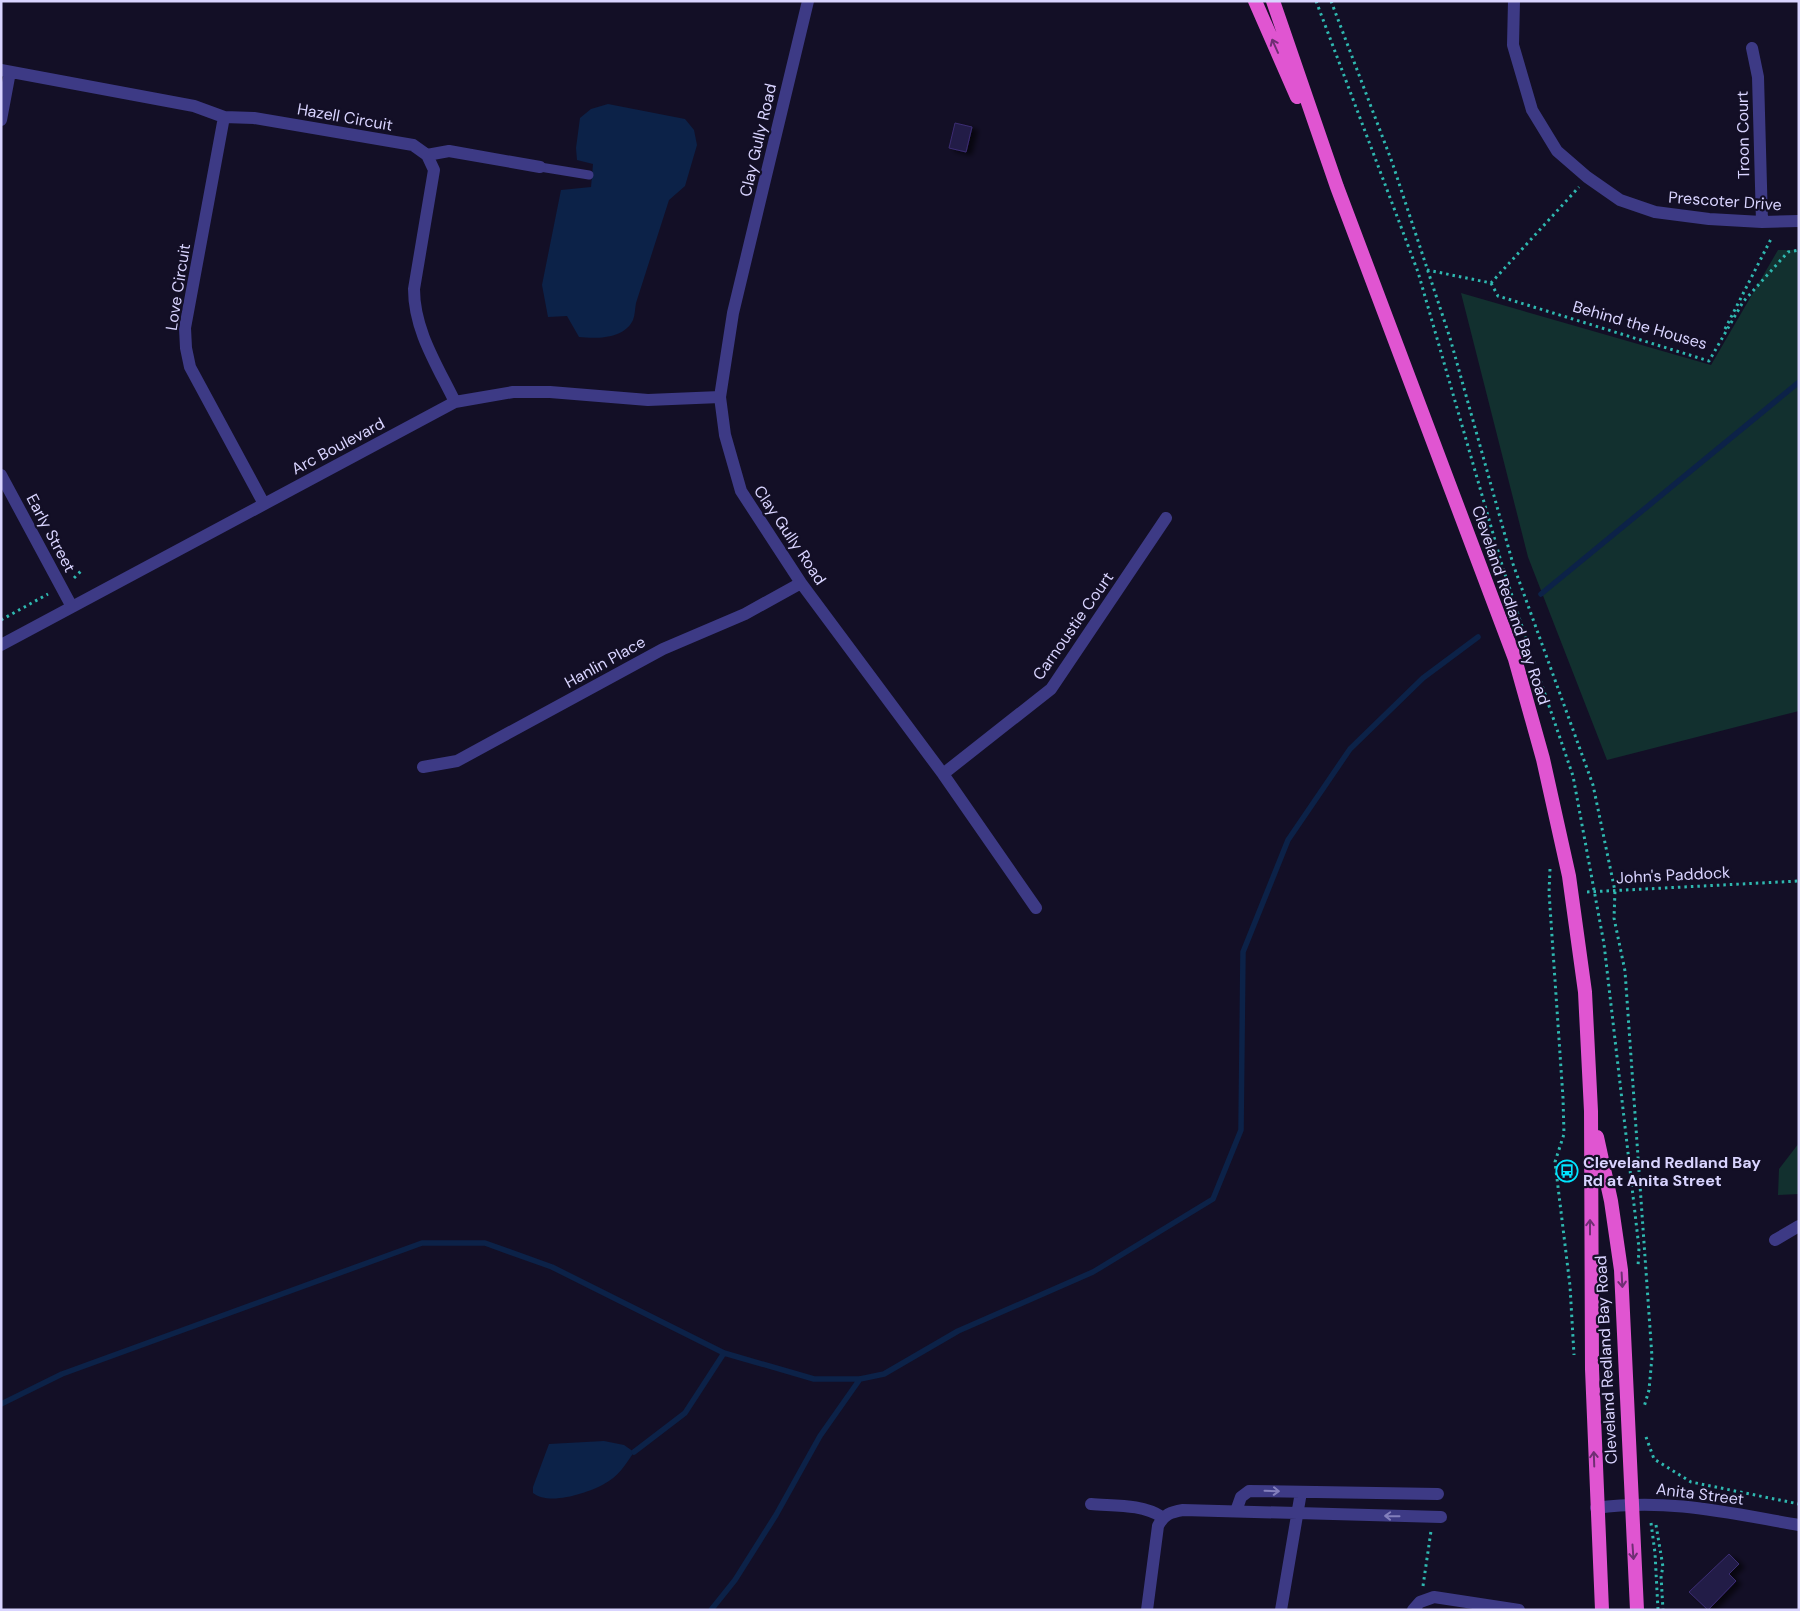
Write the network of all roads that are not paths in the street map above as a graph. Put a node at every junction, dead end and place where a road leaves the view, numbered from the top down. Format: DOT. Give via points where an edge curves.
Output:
graph roads {
  1 [pos="808,1"];
  2 [pos="1255,1"];
  3 [pos="1273,1"];
  4 [pos="1514,1"];
  5 [pos="1752,48"];
  6 [pos="6,71"];
  7 [pos="224,117"];
  8 [pos="1,120"];
  9 [pos="427,155"];
  10 [pos="540,167"];
  11 [pos="589,175"];
  12 [pos="1337,187"];
  13 [pos="1799,220"];
  14 [pos="1768,222"];
  15 [pos="720,397"];
  16 [pos="455,402"];
  17 [pos="1,475"];
  18 [pos="264,504"];
  19 [pos="1166,518"];
  20 [pos="801,583"];
  21 [pos="72,608"];
  22 [pos="1,645"];
  23 [pos="423,767"];
  24 [pos="942,774"];
  25 [pos="1036,908"];
  26 [pos="1591,1112"];
  27 [pos="1799,1226"];
  28 [pos="1775,1240"];
  29 [pos="1301,1492"];
  30 [pos="1438,1494"];
  31 [pos="1631,1503"];
  32 [pos="1091,1504"];
  33 [pos="1596,1508"];
  34 [pos="1236,1511"];
  35 [pos="1299,1514"];
  36 [pos="1162,1517"];
  37 [pos="1437,1517"];
  38 [pos="1799,1526"];
  39 [pos="1147,1610"];
  40 [pos="1281,1610"];
  41 [pos="1413,1610"];
  42 [pos="1519,1610"];
  43 [pos="1602,1610"];
  44 [pos="1637,1610"];
  1 -- 15 [label="street, Clay Gully Road" via="733,313"];
  12 -- 2 [label="highway, Cleveland Redland Bay Road, one-way"];
  3 -- 12 [label="highway, Cleveland Redland Bay Road"];
  4 -- 14 [label="street, Prescoter Drive" via="1513,45 1532,110 1557,151 1620,200 1655,212"];
  5 -- 14 [label="street, Troon Court" via="1758,77"];
  6 -- 7 [label="street, Hazell Circuit" via="194,106"];
  6 -- 8 [label="street"];
  7 -- 9 [label="street, Hazell Circuit" via="254,118 413,145"];
  7 -- 18 [label="street, Love Circuit" via="185,328 186,348 190,367"];
  9 -- 10 [label="street" via="449,151"];
  9 -- 16 [label="street" via="434,170 414,289 414,308 418,326"];
  10 -- 11 [label="lane"];
  12 -- 26 [label="highway, Cleveland Redland Bay Road" via="1515,660 1543,760 1571,893 1585,992"];
  13 -- 14 [label="street, Prescoter Drive"];
  15 -- 16 [label="street, Arc Boulevard" via="648,400 513,392"];
  15 -- 20 [label="street, Clay Gully Road" via="725,435 741,491"];
  16 -- 18 [label="street, Arc Boulevard"];
  17 -- 21 [label="street, Early Street"];
  18 -- 21 [label="street, Arc Boulevard"];
  19 -- 24 [label="street, Carnoustie Court" via="1051,689"];
  20 -- 23 [label="street, Hanlin Place" via="745,614 663,649 457,761"];
  20 -- 24 [label="street, Clay Gully Road"];
  21 -- 22 [label="street, Arc Boulevard"];
  24 -- 25 [label="street, Clay Gully Road"];
  26 -- 31 [label="highway, Cleveland Redland Bay Road, one-way" via="1622,1270"];
  33 -- 26 [label="highway, Cleveland Redland Bay Road, one-way" via="1590,1276"];
  27 -- 28 [label="street"];
  29 -- 30 [label="street"];
  34 -- 29 [label="street, one-way" via="1241,1497 1249,1491"];
  29 -- 35 [label="street"];
  31 -- 33 [label="street, Anita Street"];
  31 -- 38 [label="street, Anita Street" via="1690,1506"];
  31 -- 44 [label="highway, Cleveland Redland Bay Road, one-way"];
  32 -- 36 [label="street" via="1142,1508"];
  33 -- 43 [label="highway, Cleveland Redland Bay Road"];
  34 -- 35 [label="street"];
  34 -- 36 [label="street" via="1183,1510"];
  37 -- 35 [label="street, one-way"];
  35 -- 40 [label="street"];
  36 -- 39 [label="street" via="1155,1539"];
  41 -- 42 [label="street" via="1434,1597"];
}
